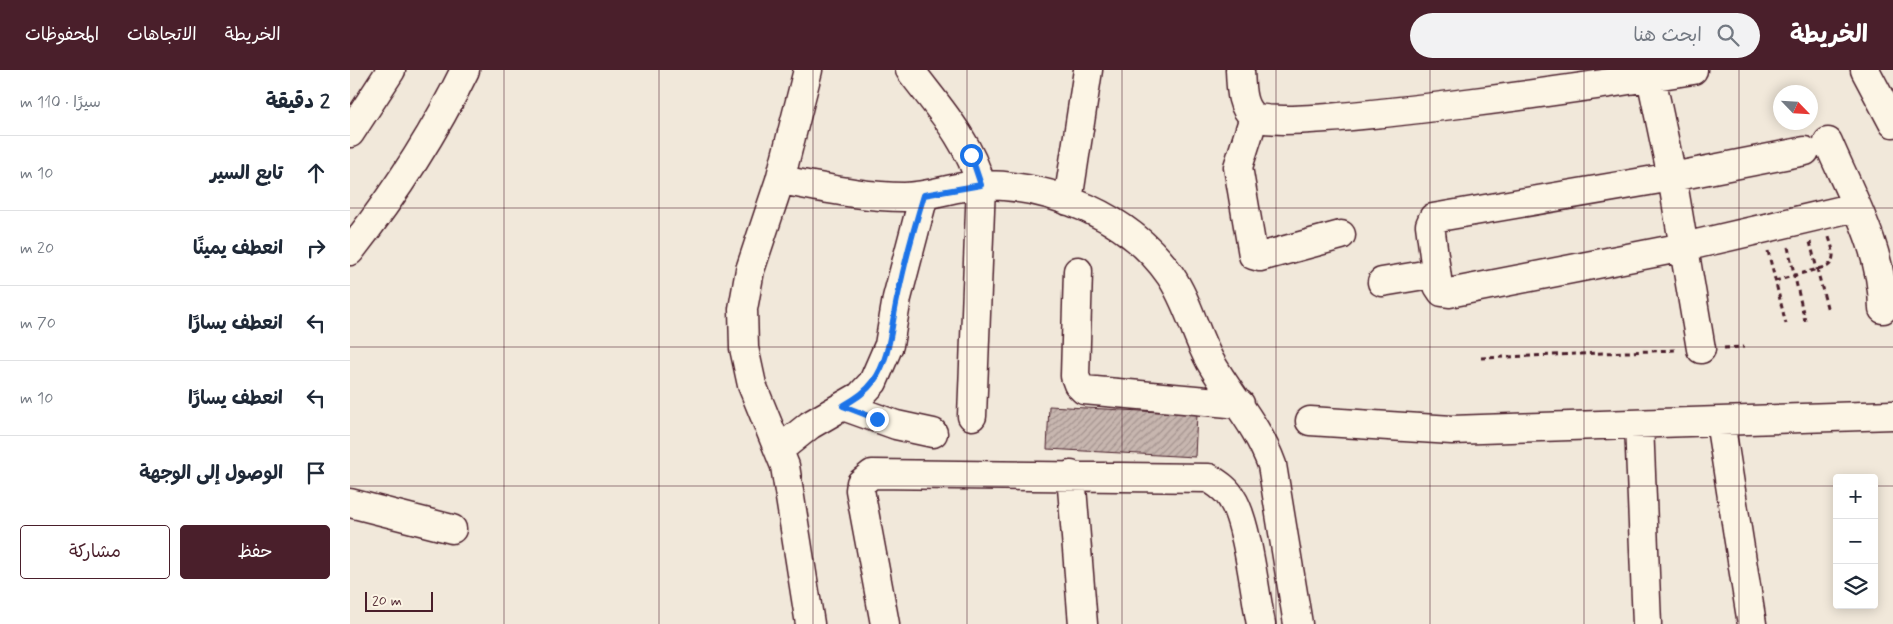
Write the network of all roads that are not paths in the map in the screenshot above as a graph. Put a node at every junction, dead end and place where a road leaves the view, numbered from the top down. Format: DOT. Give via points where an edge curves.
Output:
graph roads {
  1 [pos="391,70"];
  2 [pos="465,70"];
  3 [pos="808,70"];
  4 [pos="910,70"];
  5 [pos="1088,70"];
  6 [pos="1240,70"];
  7 [pos="1693,70"];
  8 [pos="1865,70"];
  9 [pos="1652,77"];
  10 [pos="1254,116"];
  11 [pos="1893,123"];
  12 [pos="350,132"];
  13 [pos="1672,177"];
  14 [pos="780,180"];
  15 [pos="981,185"];
  16 [pos="924,195"];
  17 [pos="1068,201"];
  18 [pos="1856,207"];
  19 [pos="1341,235"];
  20 [pos="1684,247"];
  21 [pos="350,251"];
  22 [pos="1078,270"];
  23 [pos="1436,273"];
  24 [pos="1382,282"];
  25 [pos="1883,310"];
  26 [pos="1701,349"];
  27 [pos="1240,404"];
  28 [pos="843,406"];
  29 [pos="1893,415"];
  30 [pos="972,416"];
  31 [pos="1310,421"];
  32 [pos="1720,421"];
  33 [pos="1639,424"];
  34 [pos="933,433"];
  35 [pos="780,449"];
  36 [pos="1071,475"];
  37 [pos="350,503"];
  38 [pos="452,529"];
  39 [pos="810,624"];
  40 [pos="885,624"];
  41 [pos="1083,624"];
  42 [pos="1261,624"];
  43 [pos="1298,624"];
  44 [pos="1647,624"];
  45 [pos="1752,624"];
  1 -- 12 [label="street"];
  2 -- 21 [label="street" via="418,155"];
  3 -- 14 [label="street"];
  4 -- 15 [label="street" via="963,141"];
  5 -- 17 [label="street"];
  6 -- 10 [label="street" via="1243,99"];
  7 -- 9 [label="street"];
  8 -- 11 [label="street"];
  9 -- 10 [label="street" via="1398,112 1275,120"];
  9 -- 13 [label="street"];
  10 -- 19 [label="street" via="1238,167 1253,255 1260,257"];
  13 -- 18 [label="street" via="1816,147"];
  13 -- 20 [label="street"];
  13 -- 23 [label="street" via="1433,218 1430,225"];
  14 -- 16 [label="street" via="849,192 903,197"];
  14 -- 35 [label="street" via="750,270 743,309 744,348 752,385"];
  15 -- 16 [label="street"];
  15 -- 17 [label="street" via="1014,188"];
  15 -- 30 [label="street"];
  16 -- 28 [label="street" via="882,365 860,396"];
  17 -- 27 [label="street" via="1118,224 1146,248 1170,276 1210,361"];
  18 -- 20 [label="street"];
  18 -- 25 [label="street" via="1876,255"];
  20 -- 23 [label="street" via="1450,293 1440,290"];
  20 -- 26 [label="street"];
  22 -- 27 [label="street" via="1075,376 1084,390"];
  23 -- 24 [label="street"];
  27 -- 43 [label="street" via="1264,444 1272,465"];
  28 -- 34 [label="street" via="896,425"];
  28 -- 35 [label="street" via="810,425"];
  29 -- 32 [label="street"];
  31 -- 33 [label="street" via="1452,430"];
  32 -- 33 [label="street"];
  32 -- 45 [label="street"];
  33 -- 44 [label="street"];
  35 -- 39 [label="street" via="790,488"];
  36 -- 40 [label="street" via="872,474 866,478 861,483 860,496"];
  36 -- 41 [label="street"];
  36 -- 42 [label="street" via="1209,478 1221,485 1233,499 1240,517"];
  37 -- 38 [label="street"];
}
